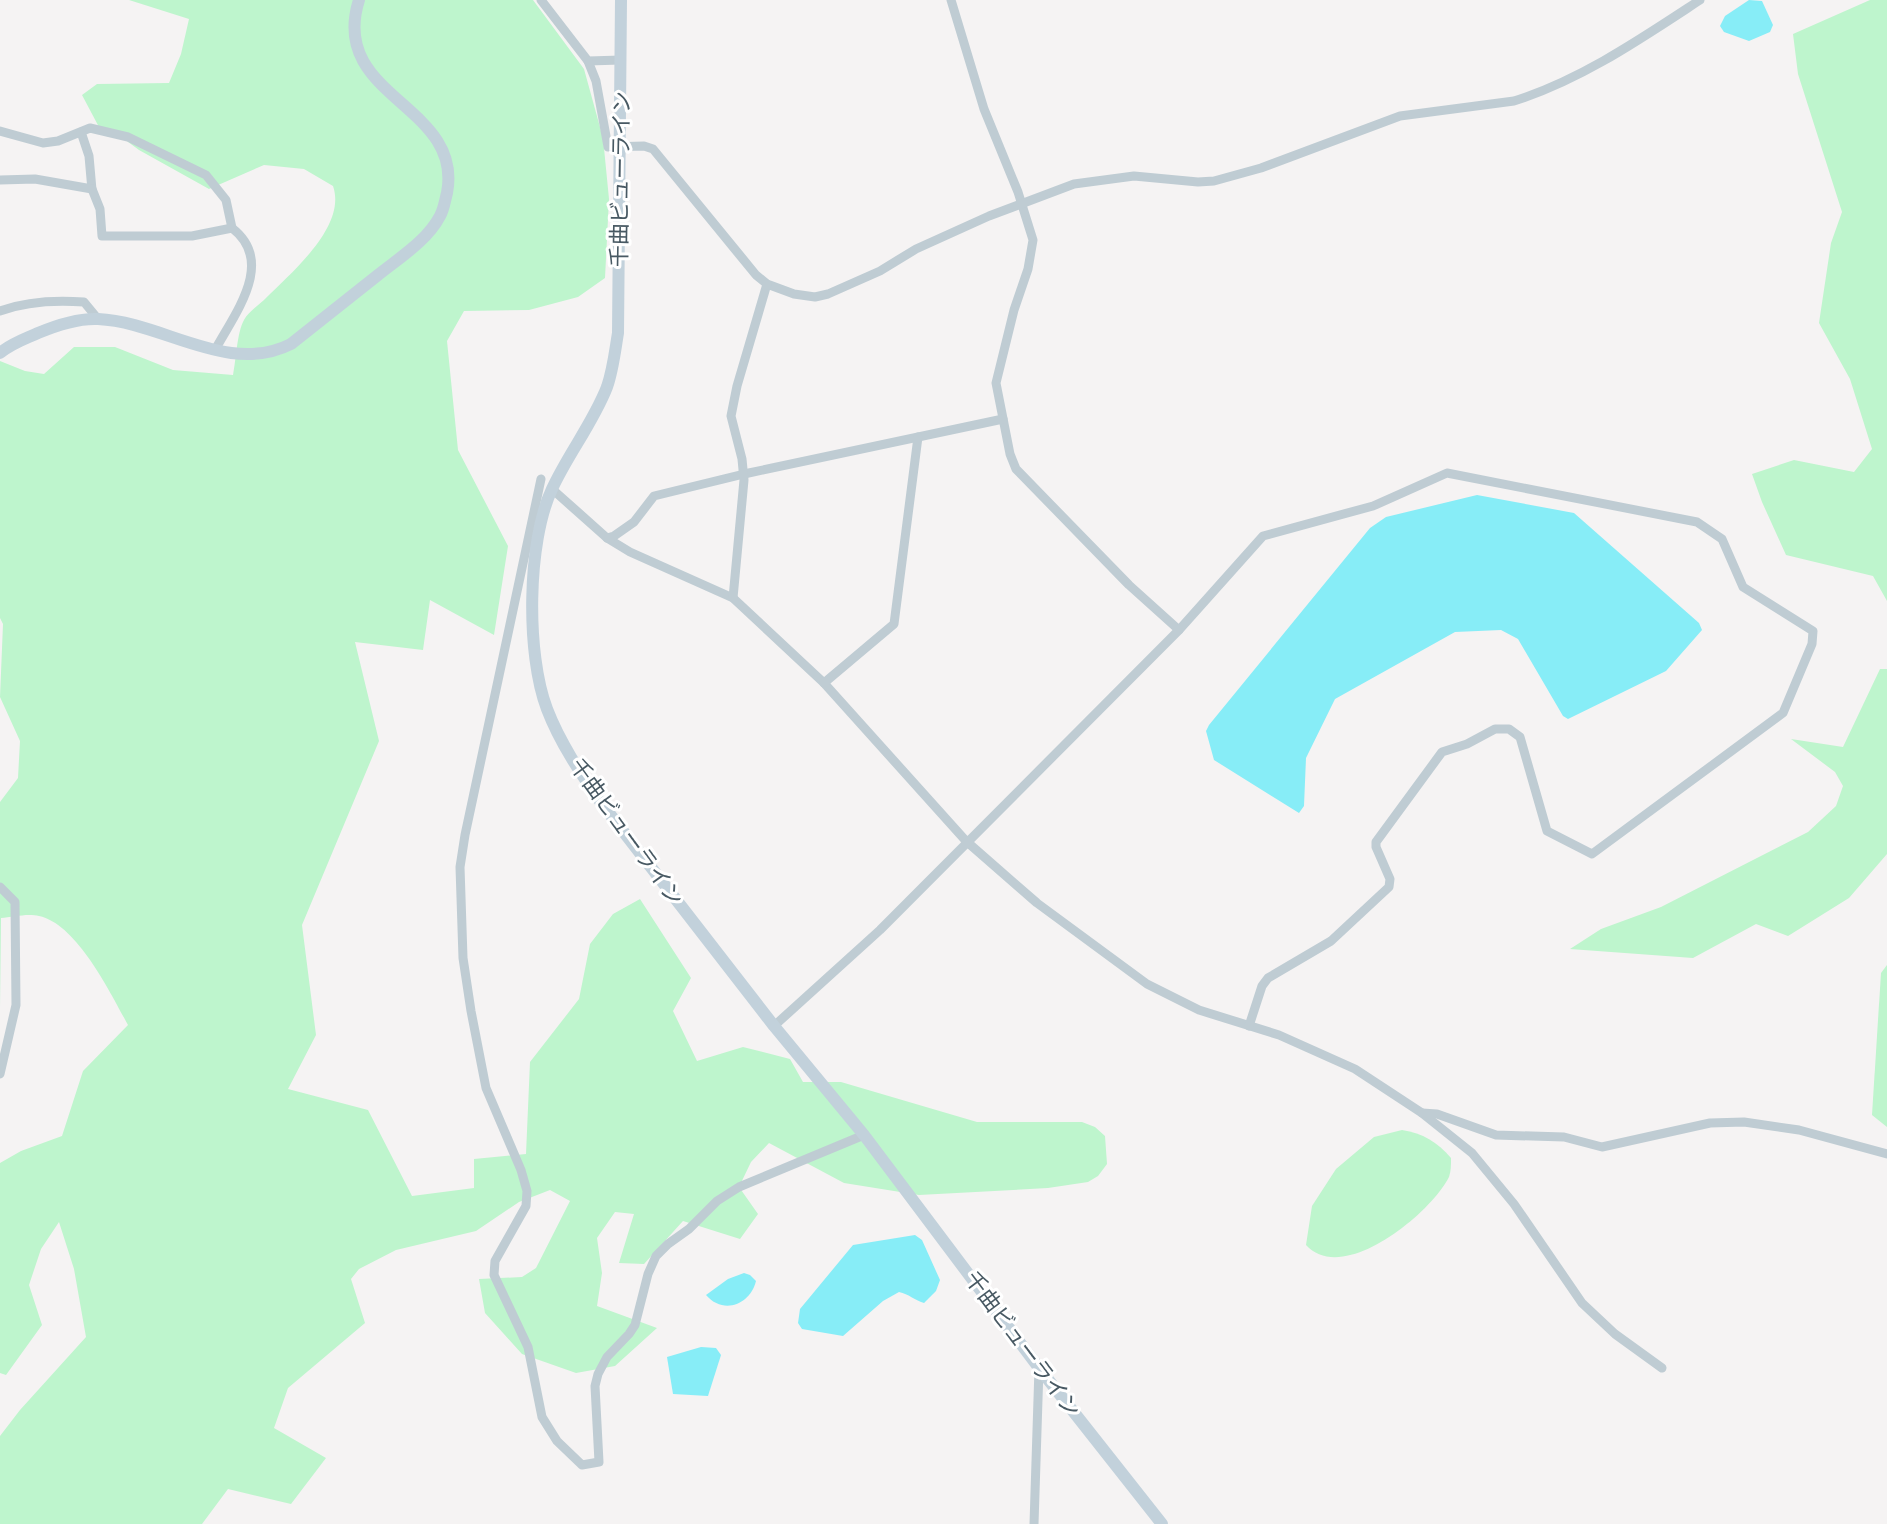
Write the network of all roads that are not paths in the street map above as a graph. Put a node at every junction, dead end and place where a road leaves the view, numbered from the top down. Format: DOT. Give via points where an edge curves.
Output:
graph roads {
  1 [pos="359,0"];
  2 [pos="541,0"];
  3 [pos="621,0"];
  4 [pos="951,0"];
  5 [pos="1700,0"];
  6 [pos="621,60"];
  7 [pos="588,61"];
  8 [pos="0,131"];
  9 [pos="81,132"];
  10 [pos="621,146"];
  11 [pos="0,180"];
  12 [pos="92,190"];
  13 [pos="1021,203"];
  14 [pos="232,228"];
  15 [pos="767,284"];
  16 [pos="0,311"];
  17 [pos="98,319"];
  18 [pos="215,350"];
  19 [pos="0,353"];
  20 [pos="1003,419"];
  21 [pos="918,437"];
  22 [pos="744,474"];
  23 [pos="541,479"];
  24 [pos="552,489"];
  25 [pos="607,538"];
  26 [pos="733,598"];
  27 [pos="1179,630"];
  28 [pos="824,683"];
  29 [pos="966,841"];
  30 [pos="0,887"];
  31 [pos="774,1026"];
  32 [pos="1249,1026"];
  33 [pos="0,1074"];
  34 [pos="1422,1113"];
  35 [pos="864,1135"];
  36 [pos="1887,1154"];
  37 [pos="1039,1368"];
  38 [pos="1662,1368"];
  39 [pos="1034,1524"];
  40 [pos="1162,1524"];
  1 -- 18 [label="street" via="353,20 368,71 442,147 449,182 441,216 419,243 291,344 258,355"];
  2 -- 7 [label="street"];
  3 -- 6 [label="street, 千曲ビューライン"];
  4 -- 13 [label="street" via="984,109"];
  5 -- 13 [label="street" via="1585,71 1514,101 1400,116 1222,179 1112,177"];
  6 -- 7 [label="street"];
  6 -- 10 [label="street, 千曲ビューライン"];
  7 -- 10 [label="street" via="606,145"];
  8 -- 9 [label="street" via="43,143"];
  9 -- 12 [label="street"];
  9 -- 14 [label="street" via="90,128 128,137 206,175 226,200"];
  10 -- 15 [label="street" via="653,149"];
  10 -- 24 [label="street, 千曲ビューライン" via="614,360 596,409"];
  11 -- 12 [label="street" via="35,179"];
  12 -- 14 [label="street" via="102,236 192,236"];
  13 -- 15 [label="street" via="828,294 794,294"];
  13 -- 20 [label="street" via="1033,240 996,383"];
  14 -- 18 [label="street" via="245,239 253,273"];
  15 -- 22 [label="street" via="731,416"];
  16 -- 17 [label="street" via="61,300 84,302"];
  17 -- 18 [label="street"];
  17 -- 19 [label="street" via="55,325"];
  20 -- 21 [label="street"];
  20 -- 27 [label="street" via="1016,469"];
  21 -- 22 [label="street"];
  21 -- 28 [label="street" via="894,624"];
  22 -- 25 [label="street" via="654,496 634,522"];
  22 -- 26 [label="street"];
  23 -- 35 [label="street" via="465,835 460,867 463,958 486,1088 527,1191 526,1206 495,1261 494,1275 528,1347 542,1417 582,1465 599,1462 598,1374 635,1325 656,1256 739,1187"];
  24 -- 25 [label="street"];
  24 -- 31 [label="street, 千曲ビューライン" via="533,572 532,632 547,710 578,771"];
  25 -- 26 [label="street"];
  26 -- 28 [label="street"];
  27 -- 29 [label="street"];
  27 -- 32 [label="street" via="1263,536 1373,506 1447,473 1697,522 1722,539 1743,587 1814,636 1783,713 1592,854 1549,835 1515,733 1495,729 1442,752 1376,842 1389,887 1331,941 1268,978"];
  28 -- 29 [label="street"];
  29 -- 31 [label="street" via="880,930"];
  29 -- 32 [label="street" via="1037,903 1147,984 1199,1010"];
  30 -- 33 [label="street" via="15,902 17,962 16,1005"];
  31 -- 35 [label="street, 千曲ビューライン"];
  32 -- 34 [label="street" via="1355,1069"];
  34 -- 36 [label="street" via="1496,1135 1564,1137 1602,1147 1710,1123 1744,1122 1799,1130"];
  34 -- 38 [label="street" via="1481,1163 1582,1303"];
  35 -- 37 [label="street, 千曲ビューライン"];
  37 -- 39 [label="street"];
  37 -- 40 [label="street, 千曲ビューライン"];
}
